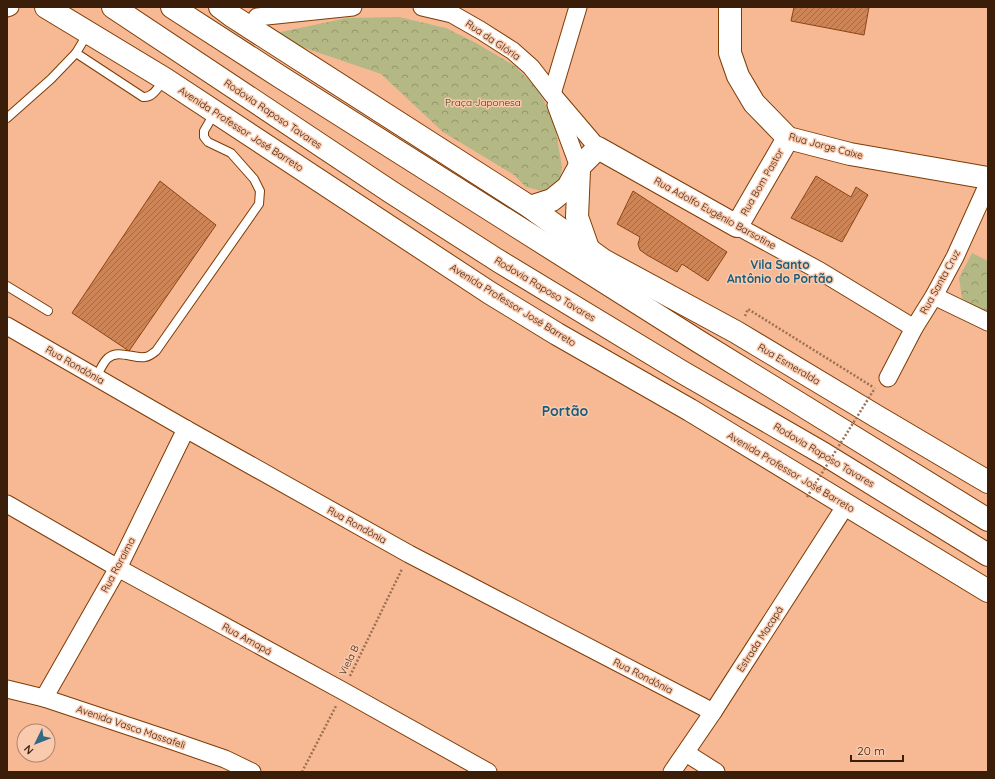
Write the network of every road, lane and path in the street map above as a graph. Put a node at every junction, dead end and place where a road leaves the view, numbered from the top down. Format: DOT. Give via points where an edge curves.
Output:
graph roads {
  1 [pos="46,7"];
  2 [pos="113,7"];
  3 [pos="172,7"];
  4 [pos="353,7"];
  5 [pos="422,7"];
  6 [pos="578,7"];
  7 [pos="730,7"];
  8 [pos="226,11"];
  9 [pos="257,17"];
  10 [pos="89,32"];
  11 [pos="76,53"];
  12 [pos="165,79"];
  13 [pos="552,94"];
  14 [pos="215,112"];
  15 [pos="7,118"];
  16 [pos="788,138"];
  17 [pos="598,148"];
  18 [pos="579,167"];
  19 [pos="988,178"];
  20 [pos="988,184"];
  21 [pos="530,208"];
  22 [pos="737,226"];
  23 [pos="589,250"];
  24 [pos="7,286"];
  25 [pos="934,296"];
  26 [pos="48,311"];
  27 [pos="988,322"];
  28 [pos="7,326"];
  29 [pos="914,328"];
  30 [pos="736,332"];
  31 [pos="96,377"];
  32 [pos="888,378"];
  33 [pos="186,429"];
  34 [pos="988,482"];
  35 [pos="807,497"];
  36 [pos="7,504"];
  37 [pos="846,505"];
  38 [pos="988,520"];
  39 [pos="410,554"];
  40 [pos="988,555"];
  41 [pos="118,568"];
  42 [pos="988,591"];
  43 [pos="7,689"];
  44 [pos="343,691"];
  45 [pos="44,698"];
  46 [pos="713,712"];
  47 [pos="686,753"];
  48 [pos="252,772"];
  49 [pos="302,772"];
  50 [pos="488,772"];
  51 [pos="672,772"];
  52 [pos="716,772"];
  1 -- 10 [label="main road, Avenida Professor José Barreto"];
  2 -- 40 [label="main road, Rodovia Raposo Tavares" via="497,260 824,454"];
  3 -- 38 [label="main road" via="692,337"];
  4 -- 9 [label="street"];
  5 -- 13 [label="street, Rua da Glória" via="452,14 512,51 532,67"];
  6 -- 13 [label="street"];
  7 -- 16 [label="main road, Rua Jorge Caixe" via="730,53 738,76 754,103"];
  8 -- 21 [label="main road"];
  10 -- 11 [label="lane"];
  10 -- 12 [label="main road, Avenida Professor José Barreto"];
  11 -- 12 [label="lane" via="142,97 151,96"];
  11 -- 15 [label="lane"];
  12 -- 14 [label="main road, Avenida Professor José Barreto"];
  13 -- 17 [label="street"];
  13 -- 18 [label="street"];
  14 -- 31 [label="lane" via="204,131 204,137 208,142 231,153 254,179 260,191 259,204 156,351 146,357 113,354 107,358"];
  14 -- 37 [label="main road, Avenida Professor José Barreto" via="557,334 690,410"];
  16 -- 19 [label="main road, Rua Jorge Caixe" via="850,154"];
  16 -- 22 [label="main road, Rua Bom Pastor"];
  17 -- 18 [label="main road"];
  17 -- 22 [label="main road, Rua Adolfo Eugênio Barsotine"];
  18 -- 21 [label="main road" via="568,187 552,200"];
  18 -- 23 [label="main road" via="577,218"];
  20 -- 25 [label="street, Rua Santa Cruz"];
  21 -- 23 [label="main road"];
  22 -- 29 [label="street, Rua Adolfo Eugênio Barsotine" via="820,271"];
  23 -- 30 [label="main road, Rua Esmeralda"];
  24 -- 26 [label="lane"];
  25 -- 27 [label="street"];
  25 -- 29 [label="street, Rua Santa Cruz"];
  28 -- 31 [label="street, Rua Rondônia"];
  29 -- 32 [label="street, Rua Santa Cruz"];
  30 -- 34 [label="main road, Rua Esmeralda"];
  30 -- 35 [label="path, bridge" via="748,309 875,388"];
  31 -- 33 [label="street, Rua Rondônia"];
  33 -- 39 [label="street, Rua Rondônia"];
  33 -- 41 [label="street, Rua Roraima"];
  36 -- 41 [label="street, Rua Amapá"];
  37 -- 42 [label="main road, Avenida Professor José Barreto"];
  37 -- 46 [label="street, Estrada Macapá"];
  39 -- 44 [label="path, Viela B"];
  39 -- 46 [label="street, Rua Rondônia"];
  41 -- 44 [label="street, Rua Amapá"];
  41 -- 45 [label="street, Rua Roraima"];
  43 -- 45 [label="street, Avenida Vasco Massafeli"];
  44 -- 49 [label="path, Viela B"];
  44 -- 50 [label="street, Rua Amapá"];
  45 -- 48 [label="street, Avenida Vasco Massafeli" via="225,759"];
  46 -- 47 [label="street, Estrada Macapá"];
  47 -- 51 [label="street, Estrada Macapá"];
  47 -- 52 [label="street"];
}
